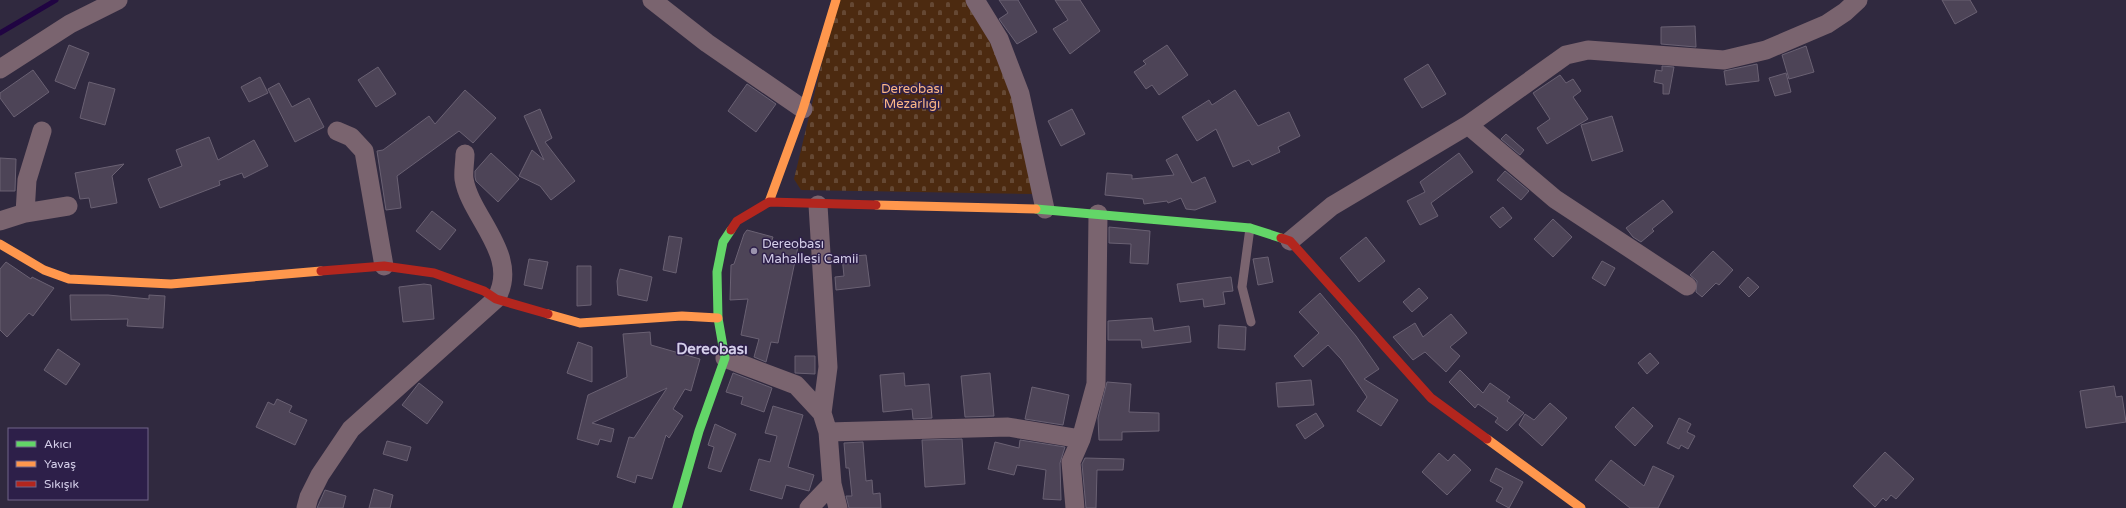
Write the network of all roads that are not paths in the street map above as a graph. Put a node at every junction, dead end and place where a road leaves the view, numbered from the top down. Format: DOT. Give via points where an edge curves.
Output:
graph roads {
  1 [pos="118,0"];
  2 [pos="652,0"];
  3 [pos="836,0"];
  4 [pos="975,0"];
  5 [pos="1858,0"];
  6 [pos="0,69"];
  7 [pos="804,109"];
  8 [pos="1468,125"];
  9 [pos="42,131"];
  10 [pos="337,131"];
  11 [pos="465,154"];
  12 [pos="769,202"];
  13 [pos="818,204"];
  14 [pos="68,206"];
  15 [pos="1045,209"];
  16 [pos="24,212"];
  17 [pos="1098,214"];
  18 [pos="0,221"];
  19 [pos="1250,228"];
  20 [pos="1290,241"];
  21 [pos="0,245"];
  22 [pos="384,266"];
  23 [pos="1687,286"];
  24 [pos="496,299"];
  25 [pos="718,318"];
  26 [pos="1251,322"];
  27 [pos="725,358"];
  28 [pos="822,413"];
  29 [pos="828,432"];
  30 [pos="1081,440"];
  31 [pos="832,484"];
  32 [pos="306,508"];
  33 [pos="677,508"];
  34 [pos="809,508"];
  35 [pos="838,508"];
  36 [pos="1075,508"];
  37 [pos="1582,508"];
  1 -- 6 [label="street" via="70,24"];
  2 -- 7 [label="street" via="707,43"];
  3 -- 7 [label="street"];
  4 -- 15 [label="street" via="999,39 1020,94"];
  5 -- 8 [label="street" via="1827,24 1766,50 1724,60 1588,50 1566,54"];
  7 -- 12 [label="street"];
  8 -- 20 [label="street" via="1332,206"];
  8 -- 23 [label="street" via="1555,199"];
  9 -- 16 [label="street" via="27,180"];
  10 -- 22 [label="street" via="351,137 364,151"];
  11 -- 24 [label="street" via="464,179 471,198 491,234 502,265 502,288"];
  12 -- 13 [label="street"];
  12 -- 25 [label="street" via="737,220 723,242 717,272"];
  13 -- 15 [label="street"];
  13 -- 28 [label="street" via="828,367"];
  14 -- 16 [label="street"];
  15 -- 17 [label="street"];
  16 -- 18 [label="street"];
  17 -- 19 [label="street"];
  17 -- 30 [label="street" via="1096,384"];
  19 -- 20 [label="street"];
  19 -- 26 [label="lane" via="1242,287"];
  20 -- 37 [label="street" via="1431,398"];
  21 -- 22 [label="street" via="44,270 69,279 155,284"];
  22 -- 24 [label="street" via="434,273 484,291"];
  24 -- 25 [label="street" via="580,322 682,316"];
  24 -- 32 [label="street" via="351,429 320,476"];
  25 -- 27 [label="street"];
  27 -- 28 [label="street" via="796,385"];
  27 -- 33 [label="street" via="699,431"];
  28 -- 29 [label="street"];
  29 -- 30 [label="street" via="1008,427"];
  29 -- 31 [label="street"];
  30 -- 36 [label="street" via="1071,462"];
  31 -- 34 [label="street"];
  31 -- 35 [label="street"];
}
